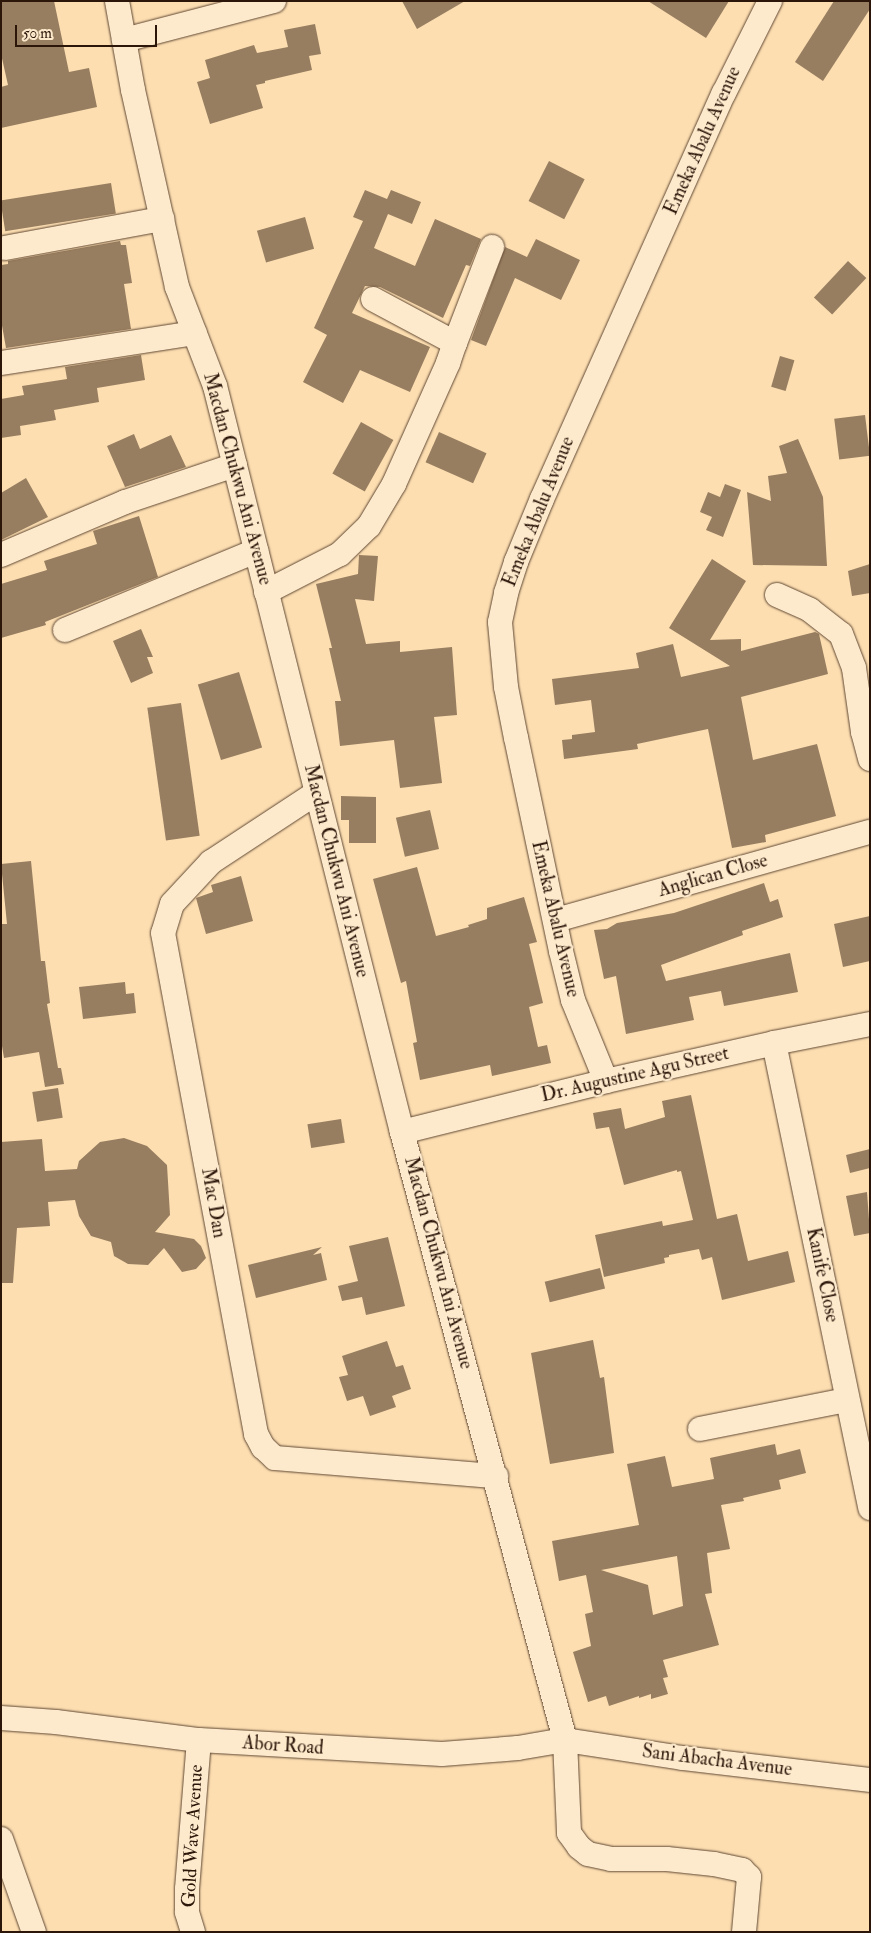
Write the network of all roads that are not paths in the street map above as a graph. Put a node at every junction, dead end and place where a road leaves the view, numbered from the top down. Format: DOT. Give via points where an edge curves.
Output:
graph roads {
  1 [pos="117,1"];
  2 [pos="274,1"];
  3 [pos="770,1"];
  4 [pos="124,40"];
  5 [pos="162,219"];
  6 [pos="5,248"];
  7 [pos="492,248"];
  8 [pos="373,299"];
  9 [pos="195,334"];
  10 [pos="455,342"];
  11 [pos="1,363"];
  12 [pos="235,465"];
  13 [pos="256,551"];
  14 [pos="1,555"];
  15 [pos="266,592"];
  16 [pos="776,595"];
  17 [pos="65,630"];
  18 [pos="870,759"];
  19 [pos="316,793"];
  20 [pos="870,832"];
  21 [pos="556,920"];
  22 [pos="870,1024"];
  23 [pos="774,1043"];
  24 [pos="606,1081"];
  25 [pos="402,1132"];
  26 [pos="847,1400"];
  27 [pos="700,1429"];
  28 [pos="496,1476"];
  29 [pos="870,1508"];
  30 [pos="1,1718"];
  31 [pos="199,1740"];
  32 [pos="565,1740"];
  33 [pos="870,1780"];
  34 [pos="1,1839"];
  35 [pos="34,1932"];
  36 [pos="193,1932"];
  37 [pos="744,1932"];
  1 -- 4 [label="street, Macdan Chukwu Ani Avenue"];
  2 -- 4 [label="street"];
  3 -- 21 [label="street, Emeka Abalu Avenue" via="724,93 607,350 516,562 506,593 500,622 506,687"];
  4 -- 5 [label="street, Macdan Chukwu Ani Avenue"];
  5 -- 6 [label="street"];
  5 -- 9 [label="street, Macdan Chukwu Ani Avenue" via="177,287"];
  7 -- 10 [label="street"];
  8 -- 10 [label="street"];
  9 -- 11 [label="street"];
  9 -- 12 [label="street, Macdan Chukwu Ani Avenue" via="215,386"];
  10 -- 15 [label="street" via="394,484 369,526 340,554"];
  12 -- 13 [label="street, Macdan Chukwu Ani Avenue"];
  12 -- 14 [label="street" via="125,502"];
  13 -- 15 [label="street, Macdan Chukwu Ani Avenue"];
  13 -- 17 [label="street"];
  15 -- 19 [label="street, Macdan Chukwu Ani Avenue"];
  16 -- 18 [label="street" via="810,610 841,634 854,668"];
  19 -- 25 [label="street, Macdan Chukwu Ani Avenue"];
  19 -- 28 [label="street, Mac Dan" via="211,862 172,904 163,933 256,1434 263,1447 275,1458"];
  20 -- 21 [label="street, Anglican Close"];
  21 -- 24 [label="street, Emeka Abalu Avenue" via="573,1000"];
  22 -- 23 [label="street, Dr. Augustine Agu Street"];
  23 -- 24 [label="street, Dr. Augustine Agu Street"];
  23 -- 26 [label="street, Kanife Close"];
  24 -- 25 [label="street, Dr. Augustine Agu Street"];
  25 -- 28 [label="street, Macdan Chukwu Ani Avenue"];
  26 -- 27 [label="street"];
  26 -- 29 [label="street, Kanife Close"];
  28 -- 32 [label="street, Macdan Chukwu Ani Avenue"];
  30 -- 31 [label="street, Abor Road"];
  31 -- 32 [label="street, Abor Road" via="442,1754 518,1748"];
  31 -- 36 [label="street, Gold Wave Avenue" via="187,1889 187,1912"];
  32 -- 33 [label="street, Sani Abacha Avenue" via="683,1758"];
  32 -- 37 [label="street, Macdan Chukwu Ani Avenue" via="569,1833 580,1847 588,1854 611,1860 667,1859 742,1870 749,1877"];
  34 -- 35 [label="street"];
}
